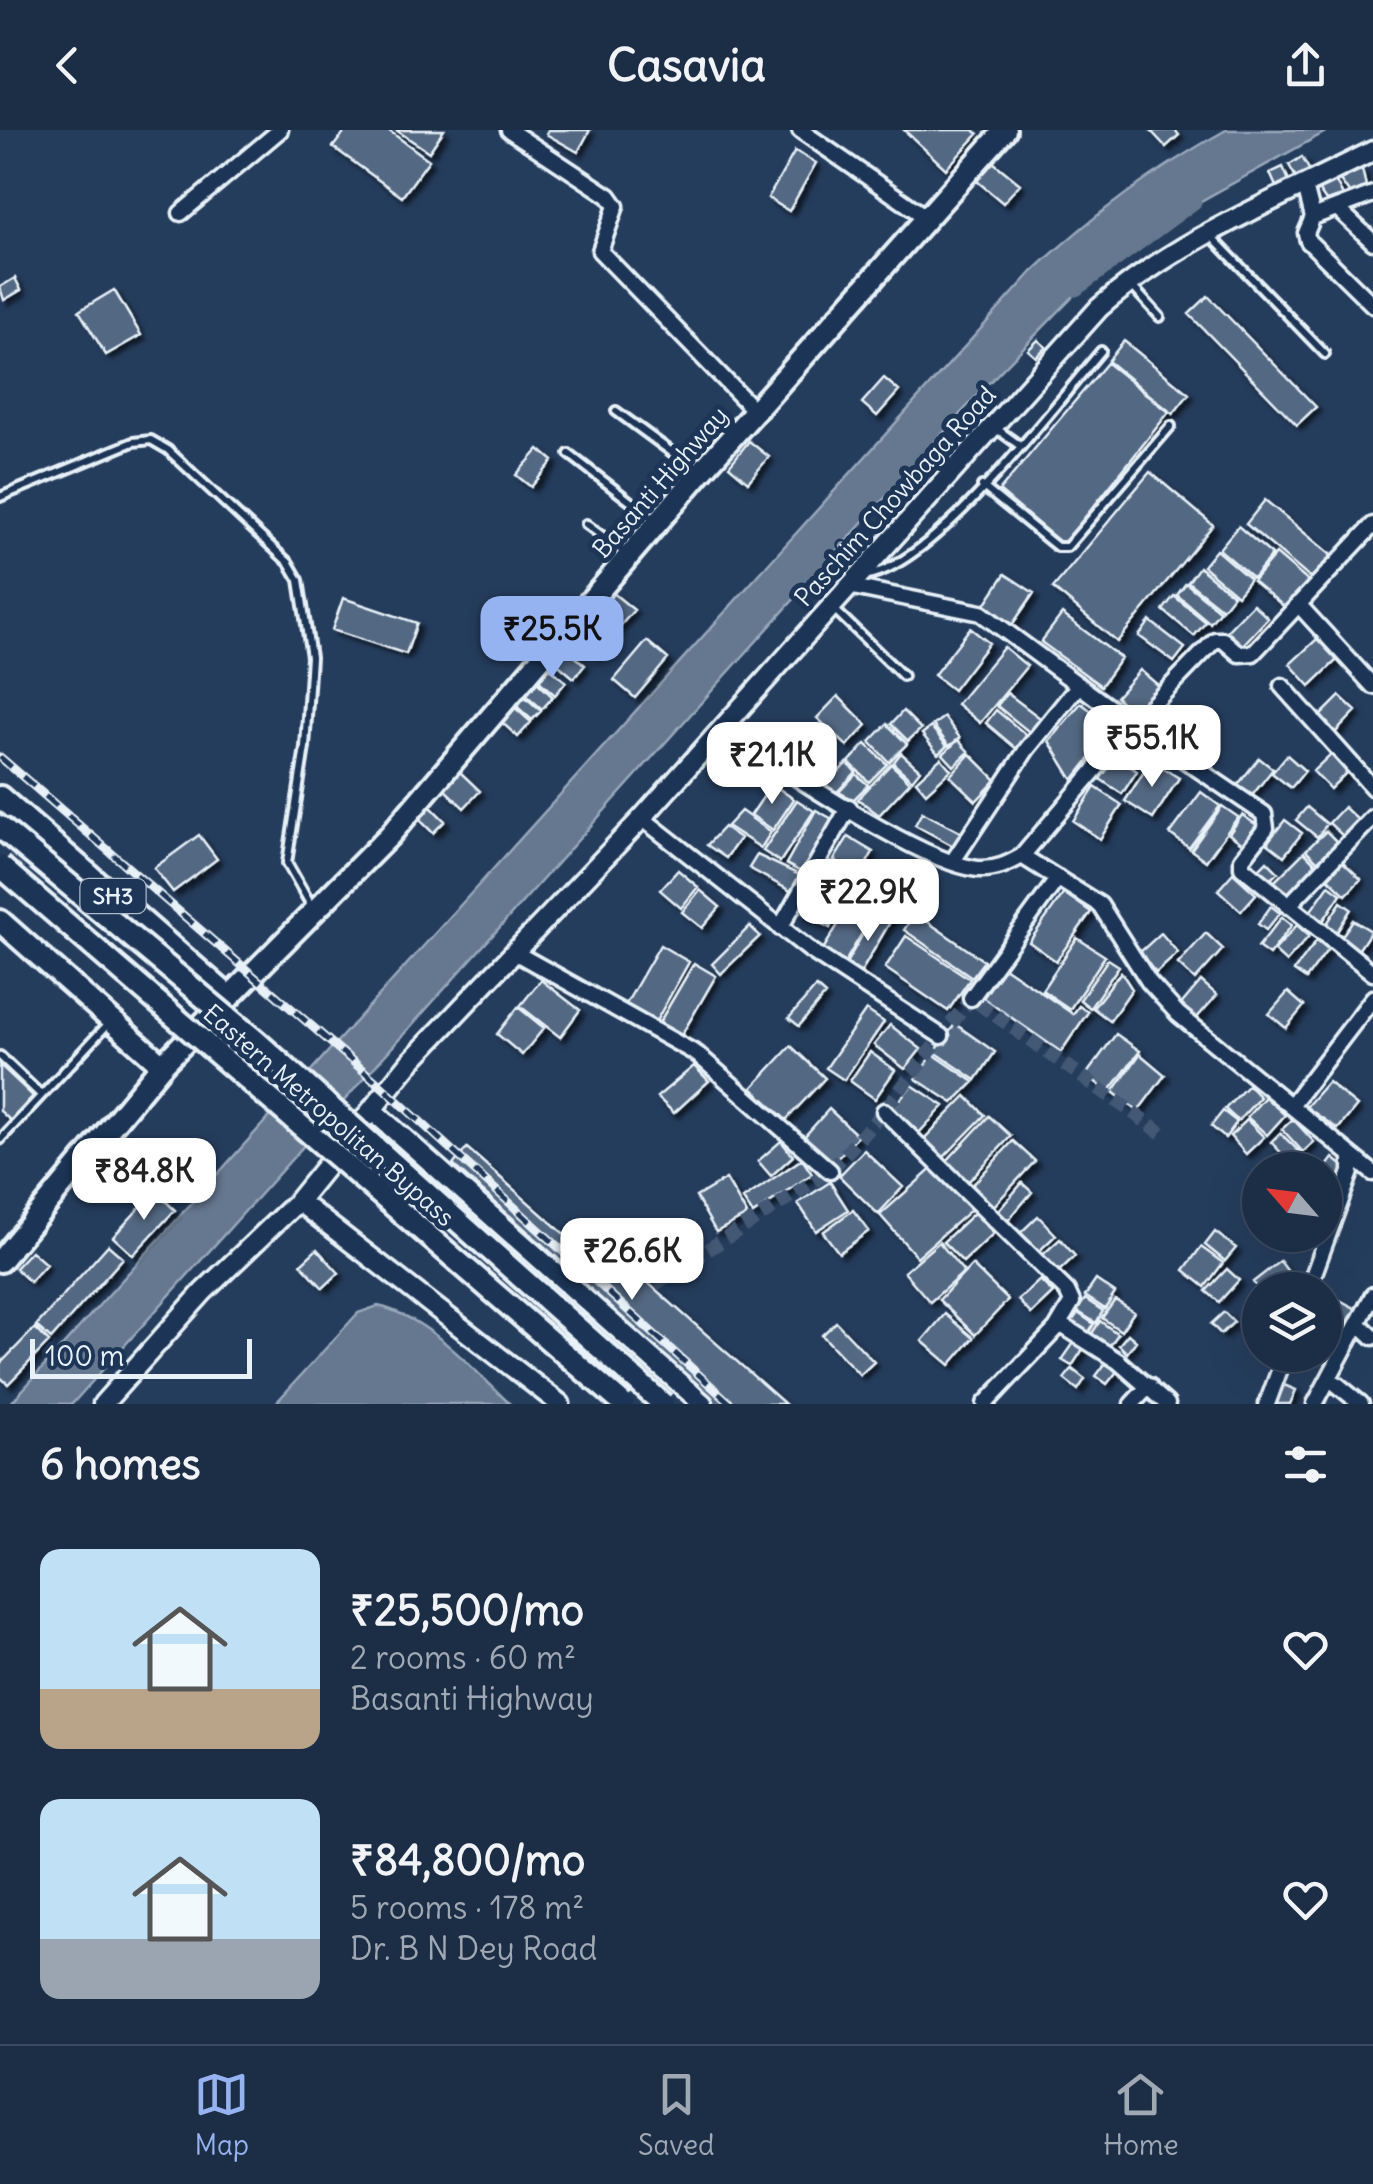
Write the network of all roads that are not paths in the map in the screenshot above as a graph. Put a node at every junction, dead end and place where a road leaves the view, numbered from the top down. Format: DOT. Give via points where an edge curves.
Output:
graph roads {
  1 [pos="509,130"];
  2 [pos="800,130"];
  3 [pos="1005,130"];
  4 [pos="274,132"];
  5 [pos="1373,152"];
  6 [pos="1304,186"];
  7 [pos="1373,194"];
  8 [pos="1337,208"];
  9 [pos="181,213"];
  10 [pos="1313,217"];
  11 [pos="927,218"];
  12 [pos="1210,234"];
  13 [pos="1373,242"];
  14 [pos="1130,283"];
  15 [pos="1373,306"];
  16 [pos="1160,318"];
  17 [pos="1100,352"];
  18 [pos="1325,354"];
  19 [pos="754,411"];
  20 [pos="616,412"];
  21 [pos="992,425"];
  22 [pos="1171,426"];
  23 [pos="1019,445"];
  24 [pos="569,454"];
  25 [pos="700,473"];
  26 [pos="982,486"];
  27 [pos="0,497"];
  28 [pos="658,523"];
  29 [pos="586,524"];
  30 [pos="1373,526"];
  31 [pos="629,557"];
  32 [pos="852,582"];
  33 [pos="1298,604"];
  34 [pos="830,606"];
  35 [pos="903,676"];
  36 [pos="1370,676"];
  37 [pos="1079,685"];
  38 [pos="1282,686"];
  39 [pos="1132,725"];
  40 [pos="720,729"];
  41 [pos="1373,788"];
  42 [pos="0,798"];
  43 [pos="849,807"];
  44 [pos="1373,816"];
  45 [pos="642,818"];
  46 [pos="0,827"];
  47 [pos="1022,856"];
  48 [pos="953,861"];
  49 [pos="0,866"];
  50 [pos="1058,878"];
  51 [pos="1288,906"];
  52 [pos="314,910"];
  53 [pos="0,920"];
  54 [pos="780,928"];
  55 [pos="514,952"];
  56 [pos="1373,974"];
  57 [pos="227,995"];
  58 [pos="971,998"];
  59 [pos="1373,998"];
  60 [pos="112,1019"];
  61 [pos="942,1036"];
  62 [pos="0,1056"];
  63 [pos="162,1065"];
  64 [pos="41,1096"];
  65 [pos="1292,1104"];
  66 [pos="372,1110"];
  67 [pos="884,1111"];
  68 [pos="0,1140"];
  69 [pos="1351,1155"];
  70 [pos="830,1171"];
  71 [pos="1373,1173"];
  72 [pos="298,1201"];
  73 [pos="0,1261"];
  74 [pos="1315,1272"];
  75 [pos="1373,1295"];
  76 [pos="1060,1324"];
  77 [pos="1358,1324"];
  78 [pos="1373,1337"];
  79 [pos="1279,1372"];
  80 [pos="1329,1378"];
  81 [pos="1149,1386"];
  82 [pos="104,1404"];
  83 [pos="560,1404"];
  84 [pos="623,1404"];
  85 [pos="662,1404"];
  86 [pos="703,1404"];
  87 [pos="985,1404"];
  88 [pos="1132,1404"];
  89 [pos="1166,1404"];
  90 [pos="1267,1404"];
  91 [pos="1316,1404"];
  92 [pos="1361,1404"];
  1 -- 19 [label="street" via="609,196 616,206 600,251"];
  2 -- 11 [label="street"];
  3 -- 11 [label="main road, Basanti Highway"];
  4 -- 9 [label="street"];
  5 -- 6 [label="street, Paschim Chowbaga Road"];
  6 -- 10 [label="street"];
  6 -- 12 [label="street, Paschim Chowbaga Road"];
  7 -- 8 [label="street"];
  8 -- 10 [label="street"];
  8 -- 13 [label="street"];
  10 -- 15 [label="street" via="1308,241"];
  11 -- 19 [label="main road, Basanti Highway"];
  12 -- 14 [label="street, Paschim Chowbaga Road"];
  12 -- 18 [label="lane"];
  14 -- 16 [label="lane"];
  14 -- 21 [label="street, Paschim Chowbaga Road"];
  17 -- 23 [label="lane"];
  19 -- 25 [label="main road, Basanti Highway"];
  20 -- 25 [label="lane"];
  21 -- 23 [label="lane"];
  21 -- 32 [label="street, Paschim Chowbaga Road"];
  22 -- 26 [label="lane" via="1067,548 1057,547"];
  23 -- 26 [label="lane"];
  24 -- 28 [label="lane"];
  25 -- 28 [label="main road, Basanti Highway"];
  26 -- 32 [label="lane" via="913,555"];
  27 -- 52 [label="lane" via="151,440 289,563 300,580 311,658 287,863"];
  28 -- 31 [label="main road, Basanti Highway"];
  29 -- 31 [label="lane"];
  30 -- 33 [label="street"];
  31 -- 52 [label="main road, Basanti Highway" via="388,836"];
  32 -- 34 [label="street, Paschim Chowbaga Road"];
  32 -- 37 [label="street" via="982,613"];
  33 -- 36 [label="street"];
  33 -- 39 [label="street" via="1254,653 1239,654 1215,640"];
  34 -- 35 [label="lane"];
  34 -- 40 [label="street, Paschim Chowbaga Road"];
  37 -- 39 [label="street"];
  37 -- 48 [label="street"];
  38 -- 41 [label="street"];
  39 -- 47 [label="street"];
  39 -- 51 [label="street" via="1264,814 1266,828 1242,867"];
  40 -- 43 [label="street"];
  40 -- 45 [label="street, Paschim Chowbaga Road"];
  42 -- 57 [label="main road, SH3"];
  43 -- 48 [label="street"];
  43 -- 54 [label="street"];
  44 -- 51 [label="street"];
  45 -- 54 [label="street"];
  45 -- 55 [label="street, Paschim Chowbaga Road"];
  46 -- 85 [label="main road, bridge" via="256,1041"];
  47 -- 48 [label="street" via="986,869"];
  47 -- 50 [label="street"];
  49 -- 84 [label="main road, Eastern Metropolitan Bypass, bridge"];
  50 -- 58 [label="street"];
  50 -- 65 [label="street" via="1100,905 1178,1014"];
  51 -- 56 [label="street"];
  52 -- 57 [label="main road, Basanti Highway"];
  53 -- 60 [label="main road"];
  54 -- 61 [label="street"];
  55 -- 66 [label="street, Paschim Chowbaga Road"];
  55 -- 70 [label="street" via="697,1054"];
  57 -- 63 [label="main road, Basanti Highway"];
  59 -- 65 [label="street"];
  60 -- 63 [label="main road"];
  60 -- 64 [label="lane"];
  62 -- 64 [label="lane"];
  63 -- 73 [label="main road, Basanti Highway"];
  64 -- 68 [label="lane"];
  65 -- 69 [label="street"];
  66 -- 72 [label="street, Paschim Chowbaga Road"];
  66 -- 86 [label="street"];
  67 -- 76 [label="street" via="1067,1291 1072,1302"];
  69 -- 71 [label="street"];
  69 -- 74 [label="street" via="1351,1172"];
  72 -- 82 [label="street, Paschim Chowbaga Road" via="203,1292"];
  72 -- 83 [label="street"];
  75 -- 77 [label="street"];
  76 -- 81 [label="street"];
  76 -- 87 [label="street"];
  77 -- 78 [label="street"];
  77 -- 80 [label="street"];
  79 -- 90 [label="street"];
  80 -- 91 [label="street"];
  80 -- 92 [label="street"];
  81 -- 88 [label="street"];
  81 -- 89 [label="street"];
}
